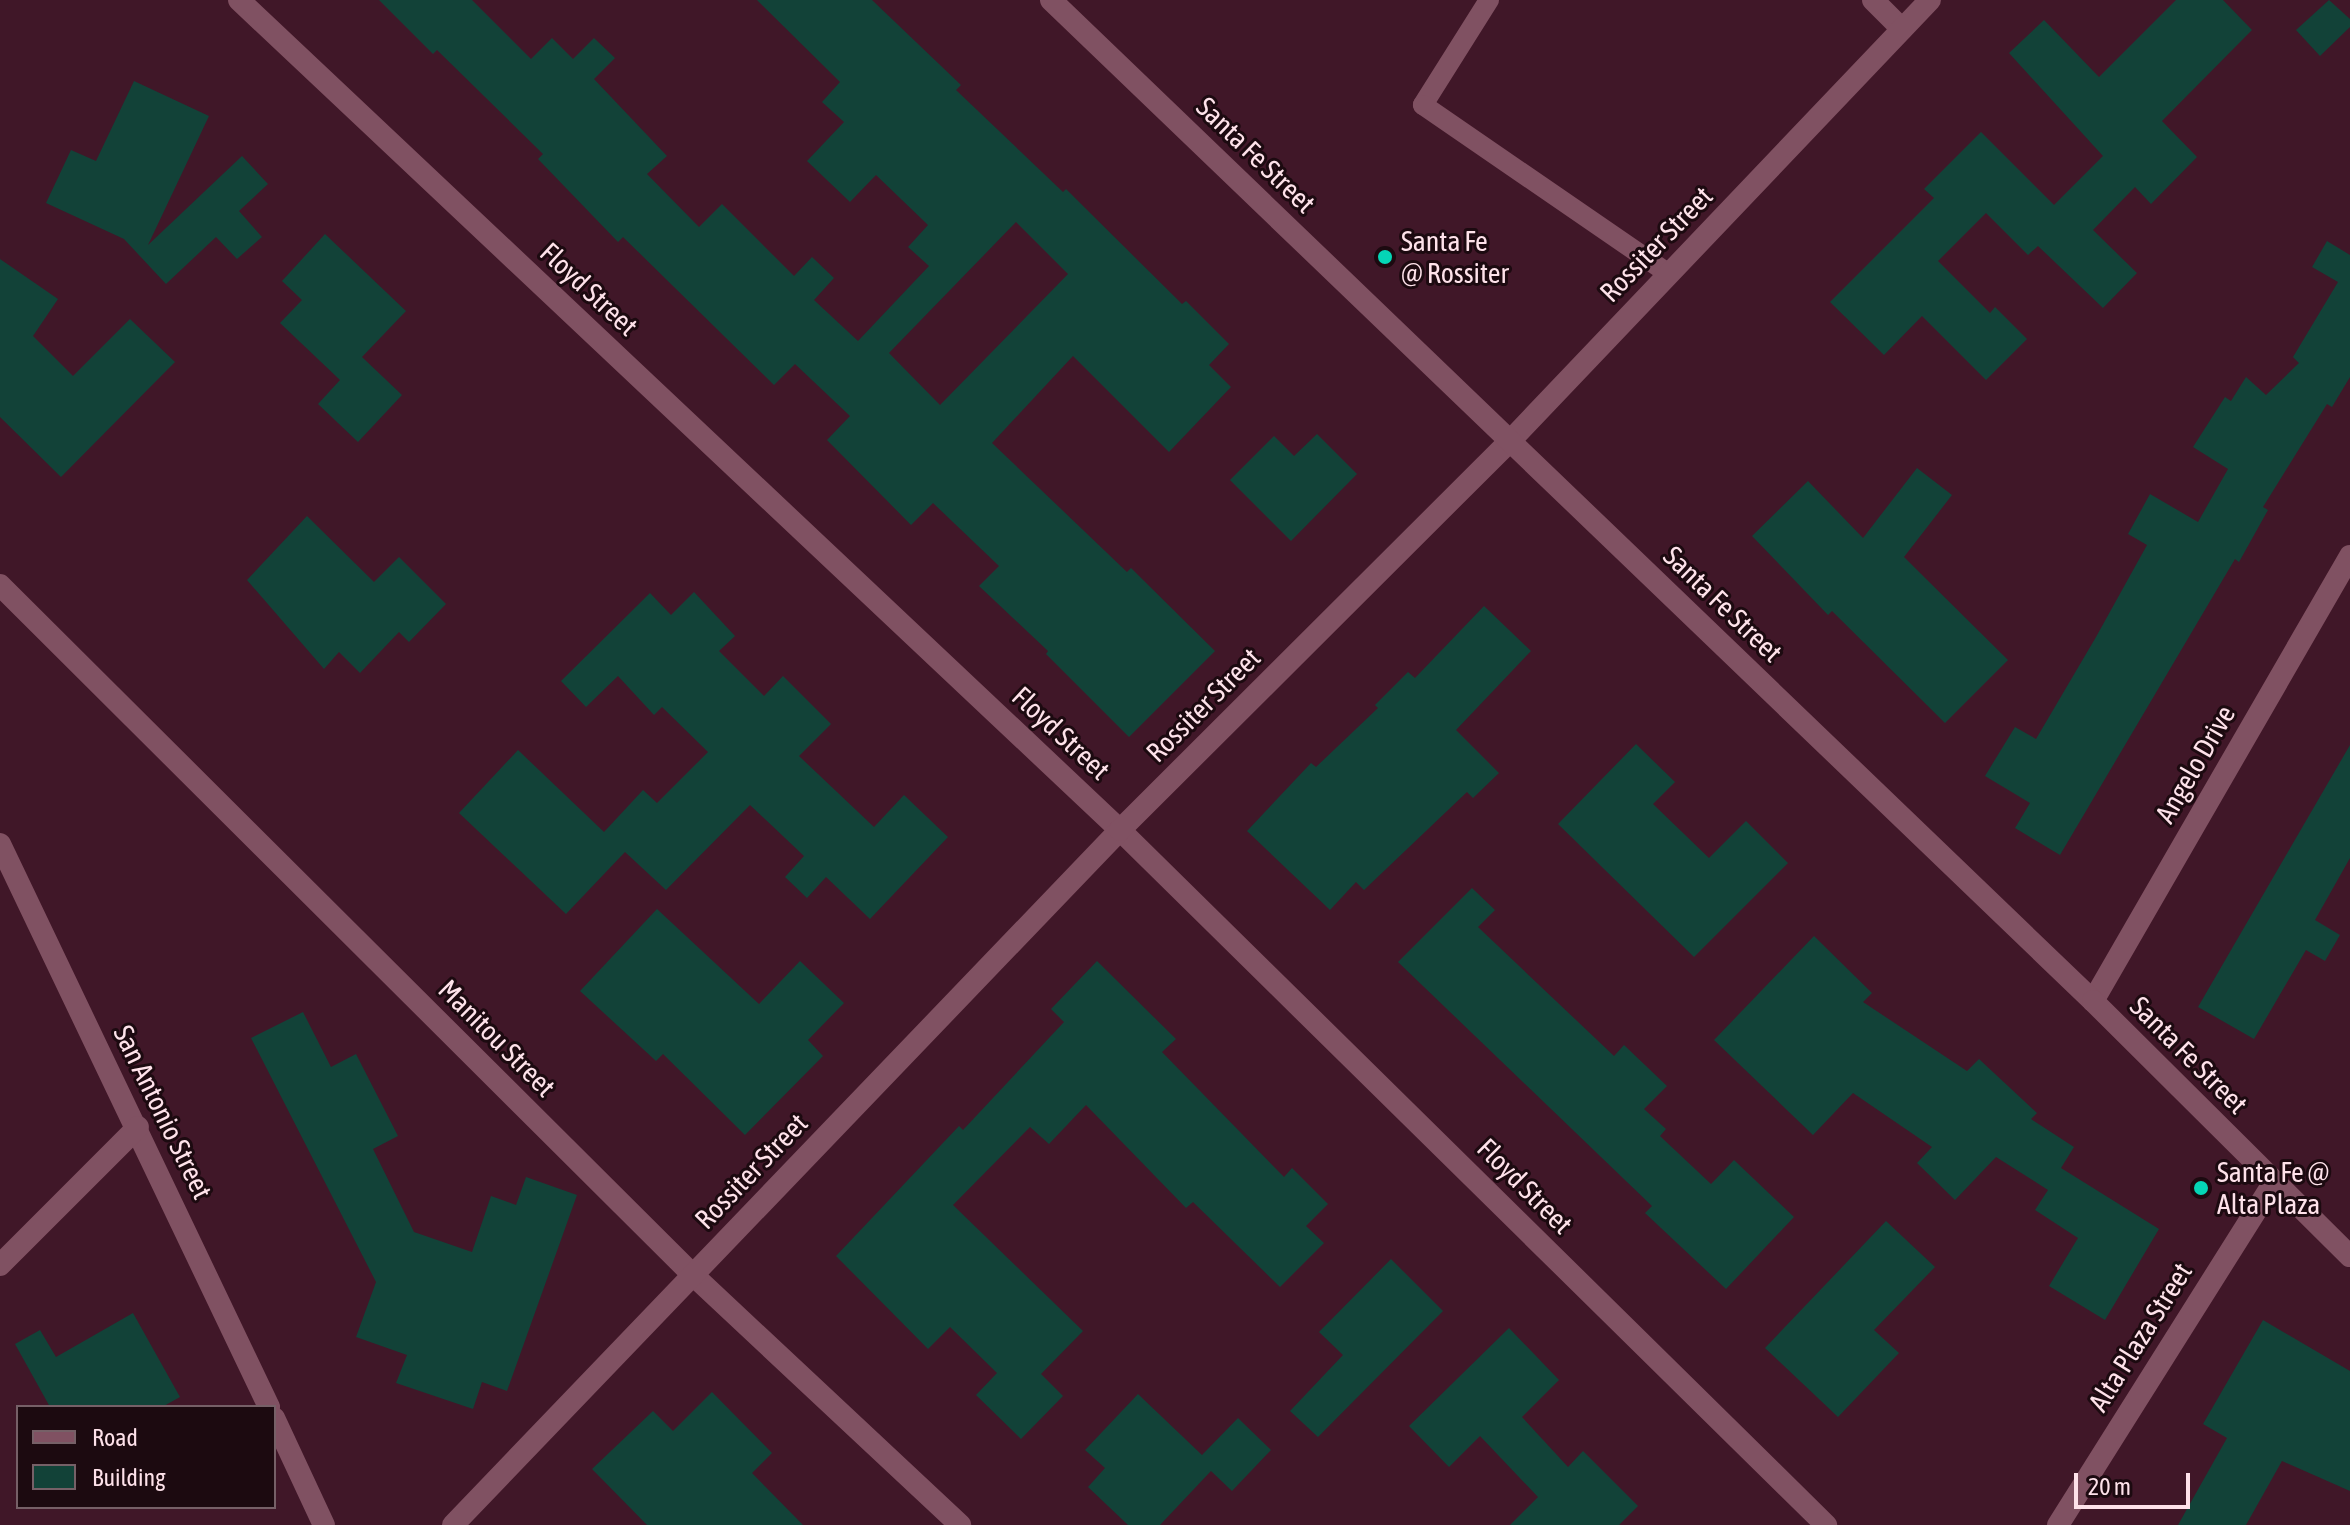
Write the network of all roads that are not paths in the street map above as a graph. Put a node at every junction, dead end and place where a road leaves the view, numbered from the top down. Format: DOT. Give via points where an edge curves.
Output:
graph roads {
  1 [pos="239,0"];
  2 [pos="1051,0"];
  3 [pos="1489,0"];
  4 [pos="1873,0"];
  5 [pos="1930,0"];
  6 [pos="1902,29"];
  7 [pos="1669,274"];
  8 [pos="1510,441"];
  9 [pos="2350,556"];
  10 [pos="0,585"];
  11 [pos="1120,830"];
  12 [pos="0,844"];
  13 [pos="2093,1001"];
  14 [pos="138,1127"];
  15 [pos="2274,1182"];
  16 [pos="2350,1256"];
  17 [pos="0,1265"];
  18 [pos="693,1275"];
  19 [pos="268,1405"];
  20 [pos="276,1422"];
  21 [pos="324,1525"];
  22 [pos="453,1525"];
  23 [pos="960,1525"];
  24 [pos="1826,1525"];
  25 [pos="2058,1525"];
  1 -- 11 [label="street, Floyd Street"];
  2 -- 8 [label="street, Santa Fe Street"];
  3 -- 7 [label="lane" via="1423,105"];
  4 -- 6 [label="street"];
  5 -- 6 [label="street, Rossiter Street"];
  6 -- 7 [label="street, Rossiter Street"];
  7 -- 8 [label="street, Rossiter Street"];
  8 -- 11 [label="street, Rossiter Street"];
  8 -- 13 [label="street, Santa Fe Street"];
  9 -- 13 [label="street, Angelo Drive"];
  10 -- 18 [label="street, Manitou Street"];
  11 -- 18 [label="street, Rossiter Street"];
  11 -- 24 [label="street, Floyd Street"];
  12 -- 14 [label="street, San Antonio Street"];
  13 -- 15 [label="street, Santa Fe Street"];
  14 -- 17 [label="street"];
  14 -- 19 [label="street, San Antonio Street"];
  15 -- 16 [label="street, Santa Fe Street"];
  15 -- 25 [label="street, Alta Plaza Street"];
  18 -- 22 [label="street, Rossiter Street"];
  18 -- 23 [label="street, Manitou Street"];
  20 -- 21 [label="street"];
}
